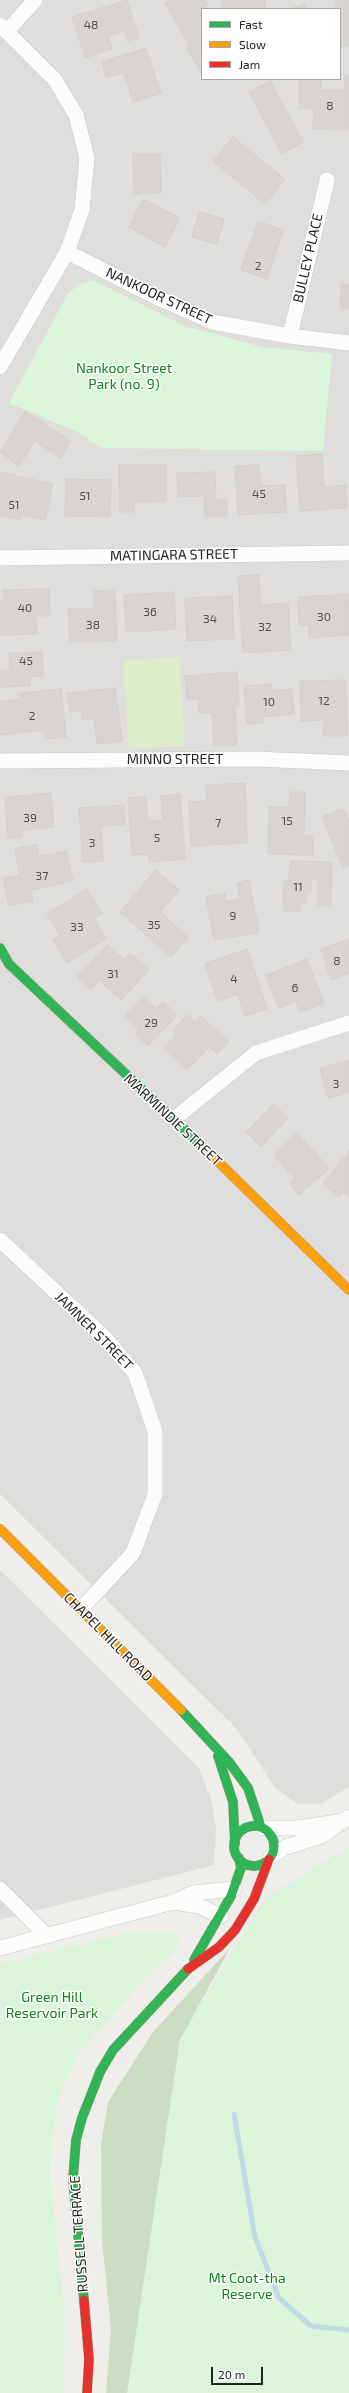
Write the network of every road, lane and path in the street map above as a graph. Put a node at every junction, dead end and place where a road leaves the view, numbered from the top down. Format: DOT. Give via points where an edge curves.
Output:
graph roads {
  1 [pos="35,0"];
  2 [pos="4,28"];
  3 [pos="327,180"];
  4 [pos="67,252"];
  5 [pos="290,336"];
  6 [pos="349,343"];
  7 [pos="0,366"];
  8 [pos="349,553"];
  9 [pos="0,558"];
  10 [pos="0,761"];
  11 [pos="349,763"];
  12 [pos="0,948"];
  13 [pos="349,1022"];
  14 [pos="174,1119"];
  15 [pos="0,1240"];
  16 [pos="349,1290"];
  17 [pos="0,1529"];
  18 [pos="80,1609"];
  19 [pos="215,1746"];
  20 [pos="345,1820"];
  21 [pos="262,1827"];
  22 [pos="235,1844"];
  23 [pos="239,1858"];
  24 [pos="270,1858"];
  25 [pos="0,1888"];
  26 [pos="234,1889"];
  27 [pos="258,1892"];
  28 [pos="173,1902"];
  29 [pos="228,1915"];
  30 [pos="47,1936"];
  31 [pos="0,1948"];
  32 [pos="188,1969"];
  33 [pos="87,2393"];
  1 -- 2 [label="street"];
  2 -- 4 [label="street" via="55,80 76,115 87,158 82,210"];
  3 -- 5 [label="street, BULLEY PLACE"];
  4 -- 5 [label="street, NANKOOR STREET" via="212,322"];
  4 -- 7 [label="street"];
  5 -- 6 [label="street, NANKOOR STREET"];
  8 -- 9 [label="street, MATINGARA STREET"];
  10 -- 11 [label="street, MINNO STREET" via="255,759"];
  12 -- 14 [label="main road, MARMINDIE STREET" via="9,964"];
  13 -- 14 [label="street" via="256,1053"];
  14 -- 16 [label="main road, MARMINDIE STREET"];
  15 -- 18 [label="street, JAMNER STREET" via="104,1337 135,1373 155,1431 155,1494 133,1553"];
  17 -- 18 [label="main road, CHAPEL HILL ROAD"];
  18 -- 19 [label="main road, CHAPEL HILL ROAD"];
  19 -- 21 [label="main road, CHAPEL HILL ROAD" via="243,1779"];
  19 -- 22 [label="main road, CHAPEL HILL ROAD" via="231,1795"];
  20 -- 21 [label="street" via="297,1828"];
  20 -- 24 [label="street" via="321,1836 286,1847"];
  21 -- 22 [label="main road" via="252,1826 242,1830"];
  21 -- 24 [label="main road" via="274,1840"];
  22 -- 23 [label="main road"];
  23 -- 24 [label="main road" via="253,1865 262,1864"];
  23 -- 26 [label="main road, RUSSELL TERRACE" via="242,1868"];
  24 -- 27 [label="main road, RUSSELL TERRACE"];
  25 -- 30 [label="street"];
  26 -- 28 [label="street" via="197,1892"];
  26 -- 29 [label="main road, RUSSELL TERRACE"];
  27 -- 29 [label="main road" via="244,1908"];
  27 -- 32 [label="main road, RUSSELL TERRACE" via="248,1911 229,1936 215,1950"];
  28 -- 29 [label="street" via="199,1906"];
  28 -- 30 [label="street"];
  29 -- 32 [label="main road, RUSSELL TERRACE"];
  30 -- 31 [label="street"];
  32 -- 33 [label="main road, RUSSELL TERRACE" via="113,2050 90,2096 78,2132 73,2179 89,2359"];
}
